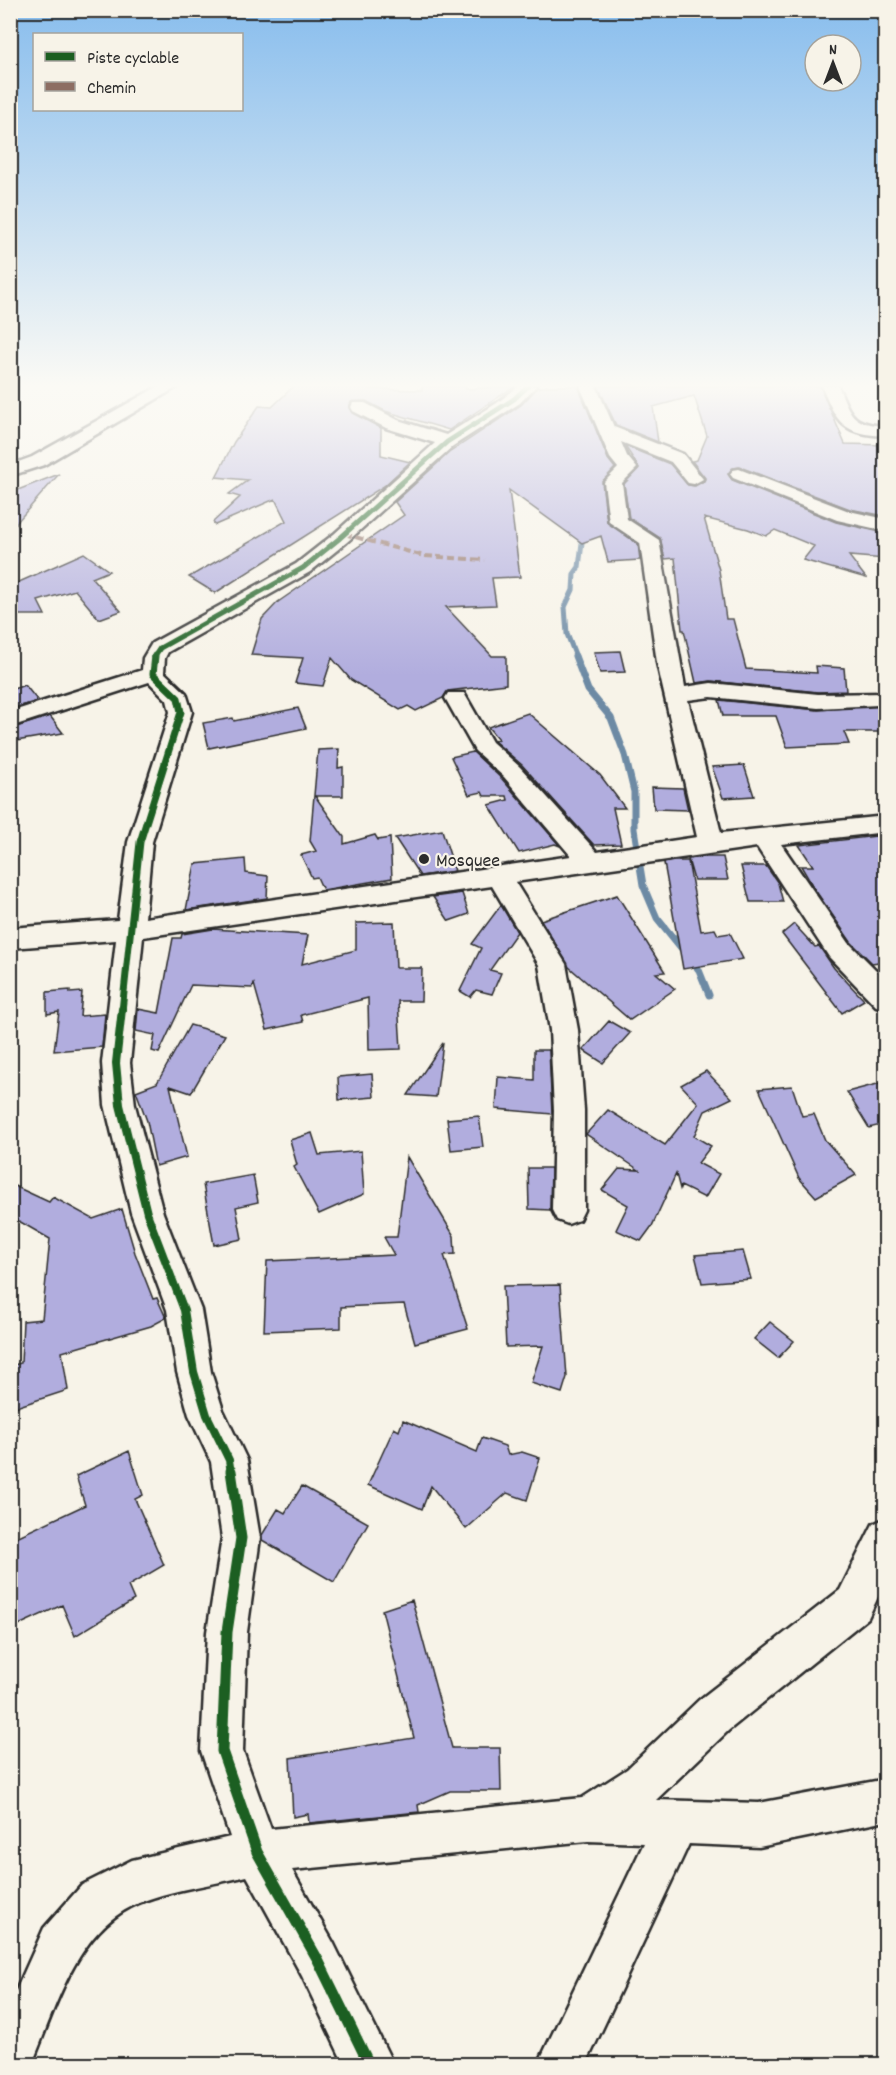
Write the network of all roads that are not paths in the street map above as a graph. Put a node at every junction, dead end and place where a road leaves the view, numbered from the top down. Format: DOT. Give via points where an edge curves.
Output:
graph roads {
  1 [pos="401,483"];
  2 [pos="613,483"];
  3 [pos="761,483"];
  4 [pos="885,525"];
  5 [pos="153,674"];
  6 [pos="675,695"];
  7 [pos="878,698"];
  8 [pos="456,699"];
  9 [pos="10,720"];
  10 [pos="885,824"];
  11 [pos="762,837"];
  12 [pos="711,843"];
  13 [pos="602,861"];
  14 [pos="498,877"];
  15 [pos="132,929"];
  16 [pos="10,938"];
  17 [pos="885,998"];
  18 [pos="568,1210"];
  19 [pos="885,1537"];
  20 [pos="885,1800"];
  21 [pos="588,1819"];
  22 [pos="677,1822"];
  23 [pos="257,1852"];
  24 [pos="10,2060"];
  25 [pos="369,2064"];
  26 [pos="562,2064"];
  1 -- 5 [label="street" via="303,568 160,648 154,658"];
  2 -- 6 [label="street" via="618,522 648,540"];
  3 -- 4 [label="street" via="844,516"];
  5 -- 9 [label="street"];
  5 -- 15 [label="street" via="178,699 181,712 140,842"];
  6 -- 7 [label="street" via="711,690 818,701"];
  6 -- 12 [label="street"];
  8 -- 13 [label="street" via="483,746"];
  10 -- 11 [label="street"];
  11 -- 12 [label="street"];
  11 -- 17 [label="street" via="839,950"];
  12 -- 13 [label="street"];
  13 -- 14 [label="street"];
  14 -- 15 [label="street"];
  14 -- 18 [label="street" via="552,964 564,1030 569,1110"];
  15 -- 16 [label="street"];
  15 -- 23 [label="street" via="116,1063 120,1105 147,1214 184,1310 194,1372 207,1415 229,1460 241,1538 227,1632 222,1751"];
  19 -- 21 [label="street" via="854,1604 714,1715 642,1784"];
  20 -- 22 [label="street" via="759,1825"];
  21 -- 22 [label="street"];
  21 -- 23 [label="street"];
  22 -- 26 [label="street"];
  23 -- 24 [label="street" via="132,1882 98,1901 60,1944"];
  23 -- 25 [label="street" via="318,1960"];
}
